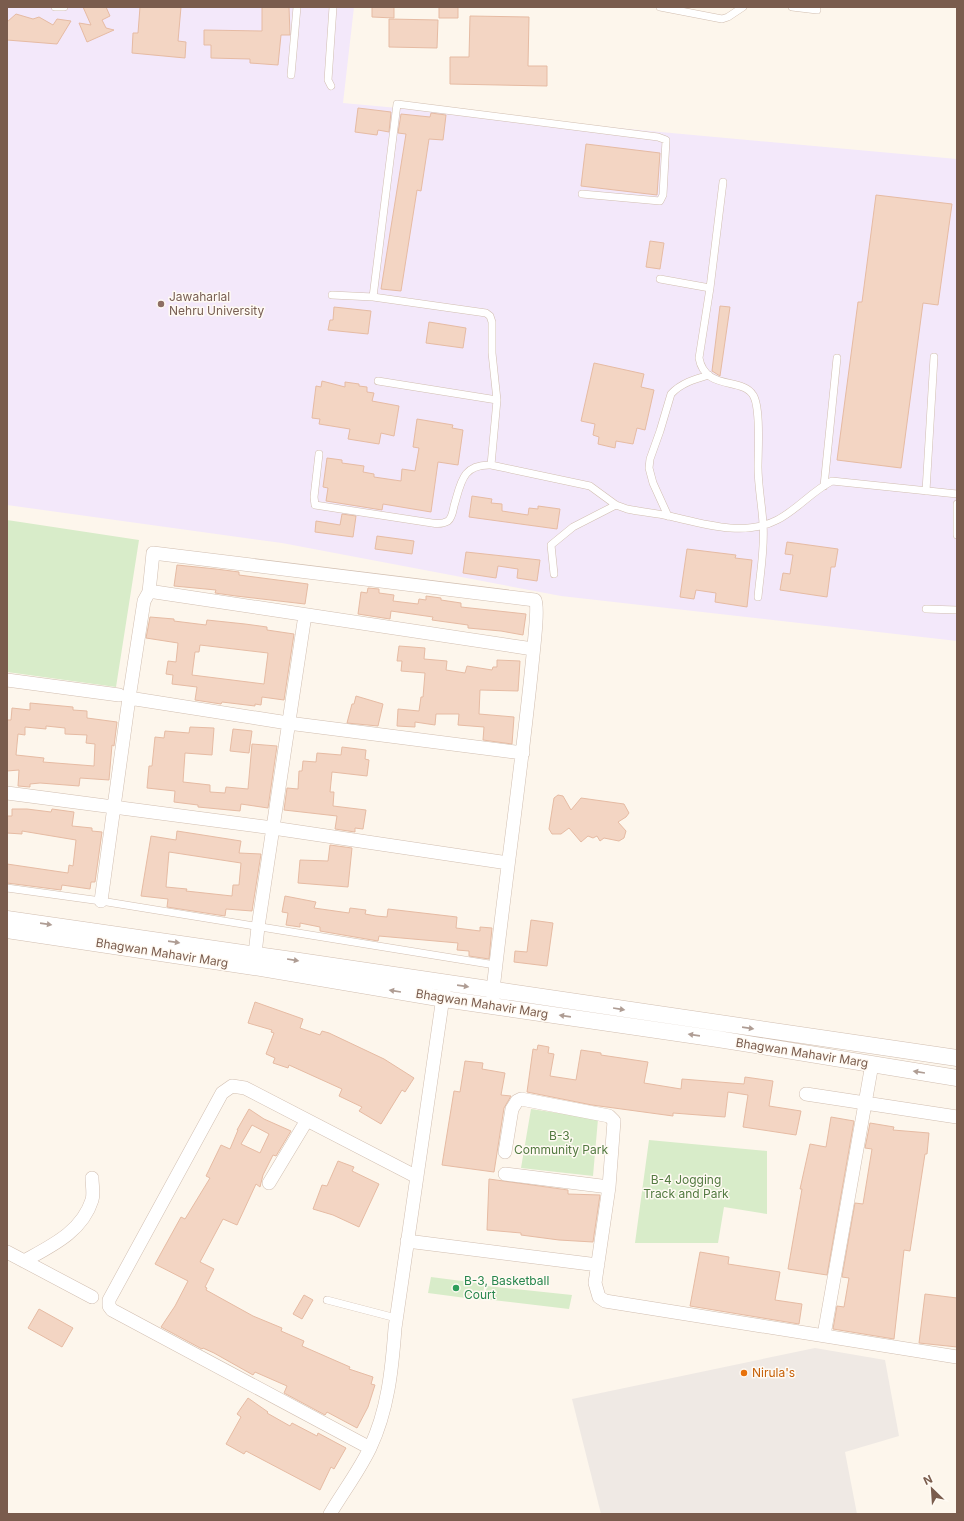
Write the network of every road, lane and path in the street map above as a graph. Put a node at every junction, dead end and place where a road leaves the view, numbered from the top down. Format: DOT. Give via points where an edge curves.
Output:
graph roads {
  1 [pos="55,7"];
  2 [pos="64,7"];
  3 [pos="297,7"];
  4 [pos="332,7"];
  5 [pos="660,7"];
  6 [pos="743,7"];
  7 [pos="792,7"];
  8 [pos="817,10"];
  9 [pos="291,75"];
  10 [pos="331,86"];
  11 [pos="723,182"];
  12 [pos="582,194"];
  13 [pos="660,279"];
  14 [pos="710,288"];
  15 [pos="332,295"];
  16 [pos="372,297"];
  17 [pos="934,357"];
  18 [pos="837,358"];
  19 [pos="709,375"];
  20 [pos="378,381"];
  21 [pos="497,400"];
  22 [pos="319,454"];
  23 [pos="491,464"];
  24 [pos="824,486"];
  25 [pos="926,491"];
  26 [pos="957,494"];
  27 [pos="957,504"];
  28 [pos="616,505"];
  29 [pos="668,516"];
  30 [pos="764,526"];
  31 [pos="957,535"];
  32 [pos="554,574"];
  33 [pos="148,592"];
  34 [pos="758,597"];
  35 [pos="926,609"];
  36 [pos="957,610"];
  37 [pos="305,615"];
  38 [pos="533,649"];
  39 [pos="7,680"];
  40 [pos="124,696"];
  41 [pos="288,722"];
  42 [pos="523,754"];
  43 [pos="7,792"];
  44 [pos="115,808"];
  45 [pos="273,828"];
  46 [pos="508,863"];
  47 [pos="7,888"];
  48 [pos="101,901"];
  49 [pos="7,919"];
  50 [pos="258,927"];
  51 [pos="7,930"];
  52 [pos="254,960"];
  53 [pos="495,965"];
  54 [pos="493,990"];
  55 [pos="444,991"];
  56 [pos="494,1006"];
  57 [pos="718,1031"];
  58 [pos="802,1036"];
  59 [pos="803,1053"];
  60 [pos="957,1058"];
  61 [pos="872,1064"];
  62 [pos="957,1078"];
  63 [pos="806,1094"];
  64 [pos="865,1102"];
  65 [pos="957,1117"];
  66 [pos="307,1120"];
  67 [pos="505,1152"];
  68 [pos="505,1174"];
  69 [pos="417,1177"];
  70 [pos="92,1178"];
  71 [pos="269,1183"];
  72 [pos="609,1187"];
  73 [pos="407,1241"];
  74 [pos="7,1252"];
  75 [pos="24,1261"];
  76 [pos="598,1265"];
  77 [pos="92,1297"];
  78 [pos="327,1300"];
  79 [pos="396,1318"];
  80 [pos="824,1335"];
  81 [pos="957,1357"];
  82 [pos="370,1448"];
  83 [pos="330,1514"];
  1 -- 2 [label="lane"];
  3 -- 9 [label="lane"];
  4 -- 10 [label="lane" via="328,80"];
  5 -- 6 [label="lane" via="722,19"];
  7 -- 8 [label="lane"];
  11 -- 14 [label="lane"];
  12 -- 16 [label="lane" via="660,201 664,195 666,140 397,104"];
  13 -- 14 [label="lane"];
  14 -- 19 [label="lane" via="699,358 700,365"];
  15 -- 16 [label="lane"];
  16 -- 21 [label="lane" via="478,311 490,316"];
  17 -- 25 [label="lane"];
  18 -- 24 [label="lane"];
  19 -- 29 [label="lane" via="693,380 671,394 650,460 651,476"];
  19 -- 30 [label="lane" via="721,382 746,388 753,395"];
  20 -- 21 [label="lane"];
  21 -- 23 [label="lane"];
  22 -- 23 [label="lane" via="315,505 442,524 451,517 462,478 467,471 482,464"];
  23 -- 28 [label="lane" via="586,484"];
  24 -- 25 [label="lane" via="832,482"];
  24 -- 30 [label="lane" via="796,508"];
  25 -- 26 [label="lane"];
  27 -- 31 [label="lane"];
  28 -- 29 [label="lane"];
  28 -- 32 [label="lane" via="573,527 551,545"];
  29 -- 30 [label="lane" via="724,527"];
  30 -- 34 [label="lane"];
  33 -- 37 [label="street"];
  33 -- 38 [label="street" via="153,553 534,599 536,602"];
  33 -- 40 [label="street"];
  35 -- 36 [label="lane"];
  37 -- 38 [label="street"];
  37 -- 41 [label="street"];
  38 -- 42 [label="street"];
  39 -- 40 [label="street"];
  40 -- 41 [label="street"];
  40 -- 44 [label="street"];
  41 -- 42 [label="street"];
  41 -- 45 [label="street"];
  42 -- 46 [label="street"];
  43 -- 44 [label="street"];
  44 -- 45 [label="street"];
  44 -- 48 [label="street"];
  45 -- 46 [label="street"];
  45 -- 50 [label="street"];
  46 -- 53 [label="street"];
  47 -- 48 [label="lane"];
  48 -- 50 [label="lane"];
  49 -- 52 [label="street, Bhagwan Mahavir Marg, one-way"];
  50 -- 52 [label="street"];
  50 -- 53 [label="lane"];
  51 -- 52 [label="street, Bhagwan Mahavir Marg"];
  52 -- 55 [label="street, Bhagwan Mahavir Marg"];
  53 -- 54 [label="street"];
  55 -- 54 [label="street, Bhagwan Mahavir Marg, one-way"];
  54 -- 56 [label="street"];
  54 -- 57 [label="street, Bhagwan Mahavir Marg, one-way"];
  55 -- 56 [label="street, Bhagwan Mahavir Marg"];
  55 -- 69 [label="street"];
  57 -- 56 [label="street, Bhagwan Mahavir Marg, one-way"];
  57 -- 58 [label="street, Bhagwan Mahavir Marg, one-way"];
  57 -- 59 [label="street, Bhagwan Mahavir Marg"];
  58 -- 59 [label="street"];
  58 -- 60 [label="street, Bhagwan Mahavir Marg"];
  59 -- 61 [label="street, Bhagwan Mahavir Marg"];
  62 -- 61 [label="street, Bhagwan Mahavir Marg, one-way"];
  61 -- 64 [label="street"];
  63 -- 64 [label="street"];
  64 -- 65 [label="street"];
  64 -- 80 [label="street"];
  66 -- 69 [label="street"];
  66 -- 71 [label="street"];
  66 -- 82 [label="street" via="245,1088 232,1086 222,1093 108,1303 112,1310"];
  67 -- 72 [label="street" via="512,1109 521,1099 608,1116 614,1121"];
  68 -- 72 [label="street"];
  69 -- 73 [label="street"];
  70 -- 75 [label="street" via="93,1199 82,1218 62,1240"];
  72 -- 76 [label="street"];
  73 -- 76 [label="street"];
  73 -- 79 [label="street"];
  74 -- 75 [label="street"];
  75 -- 77 [label="street"];
  76 -- 80 [label="street" via="596,1290 599,1297 605,1301"];
  78 -- 79 [label="lane"];
  79 -- 82 [label="street" via="391,1376"];
  80 -- 81 [label="street"];
  82 -- 83 [label="street"];
}
